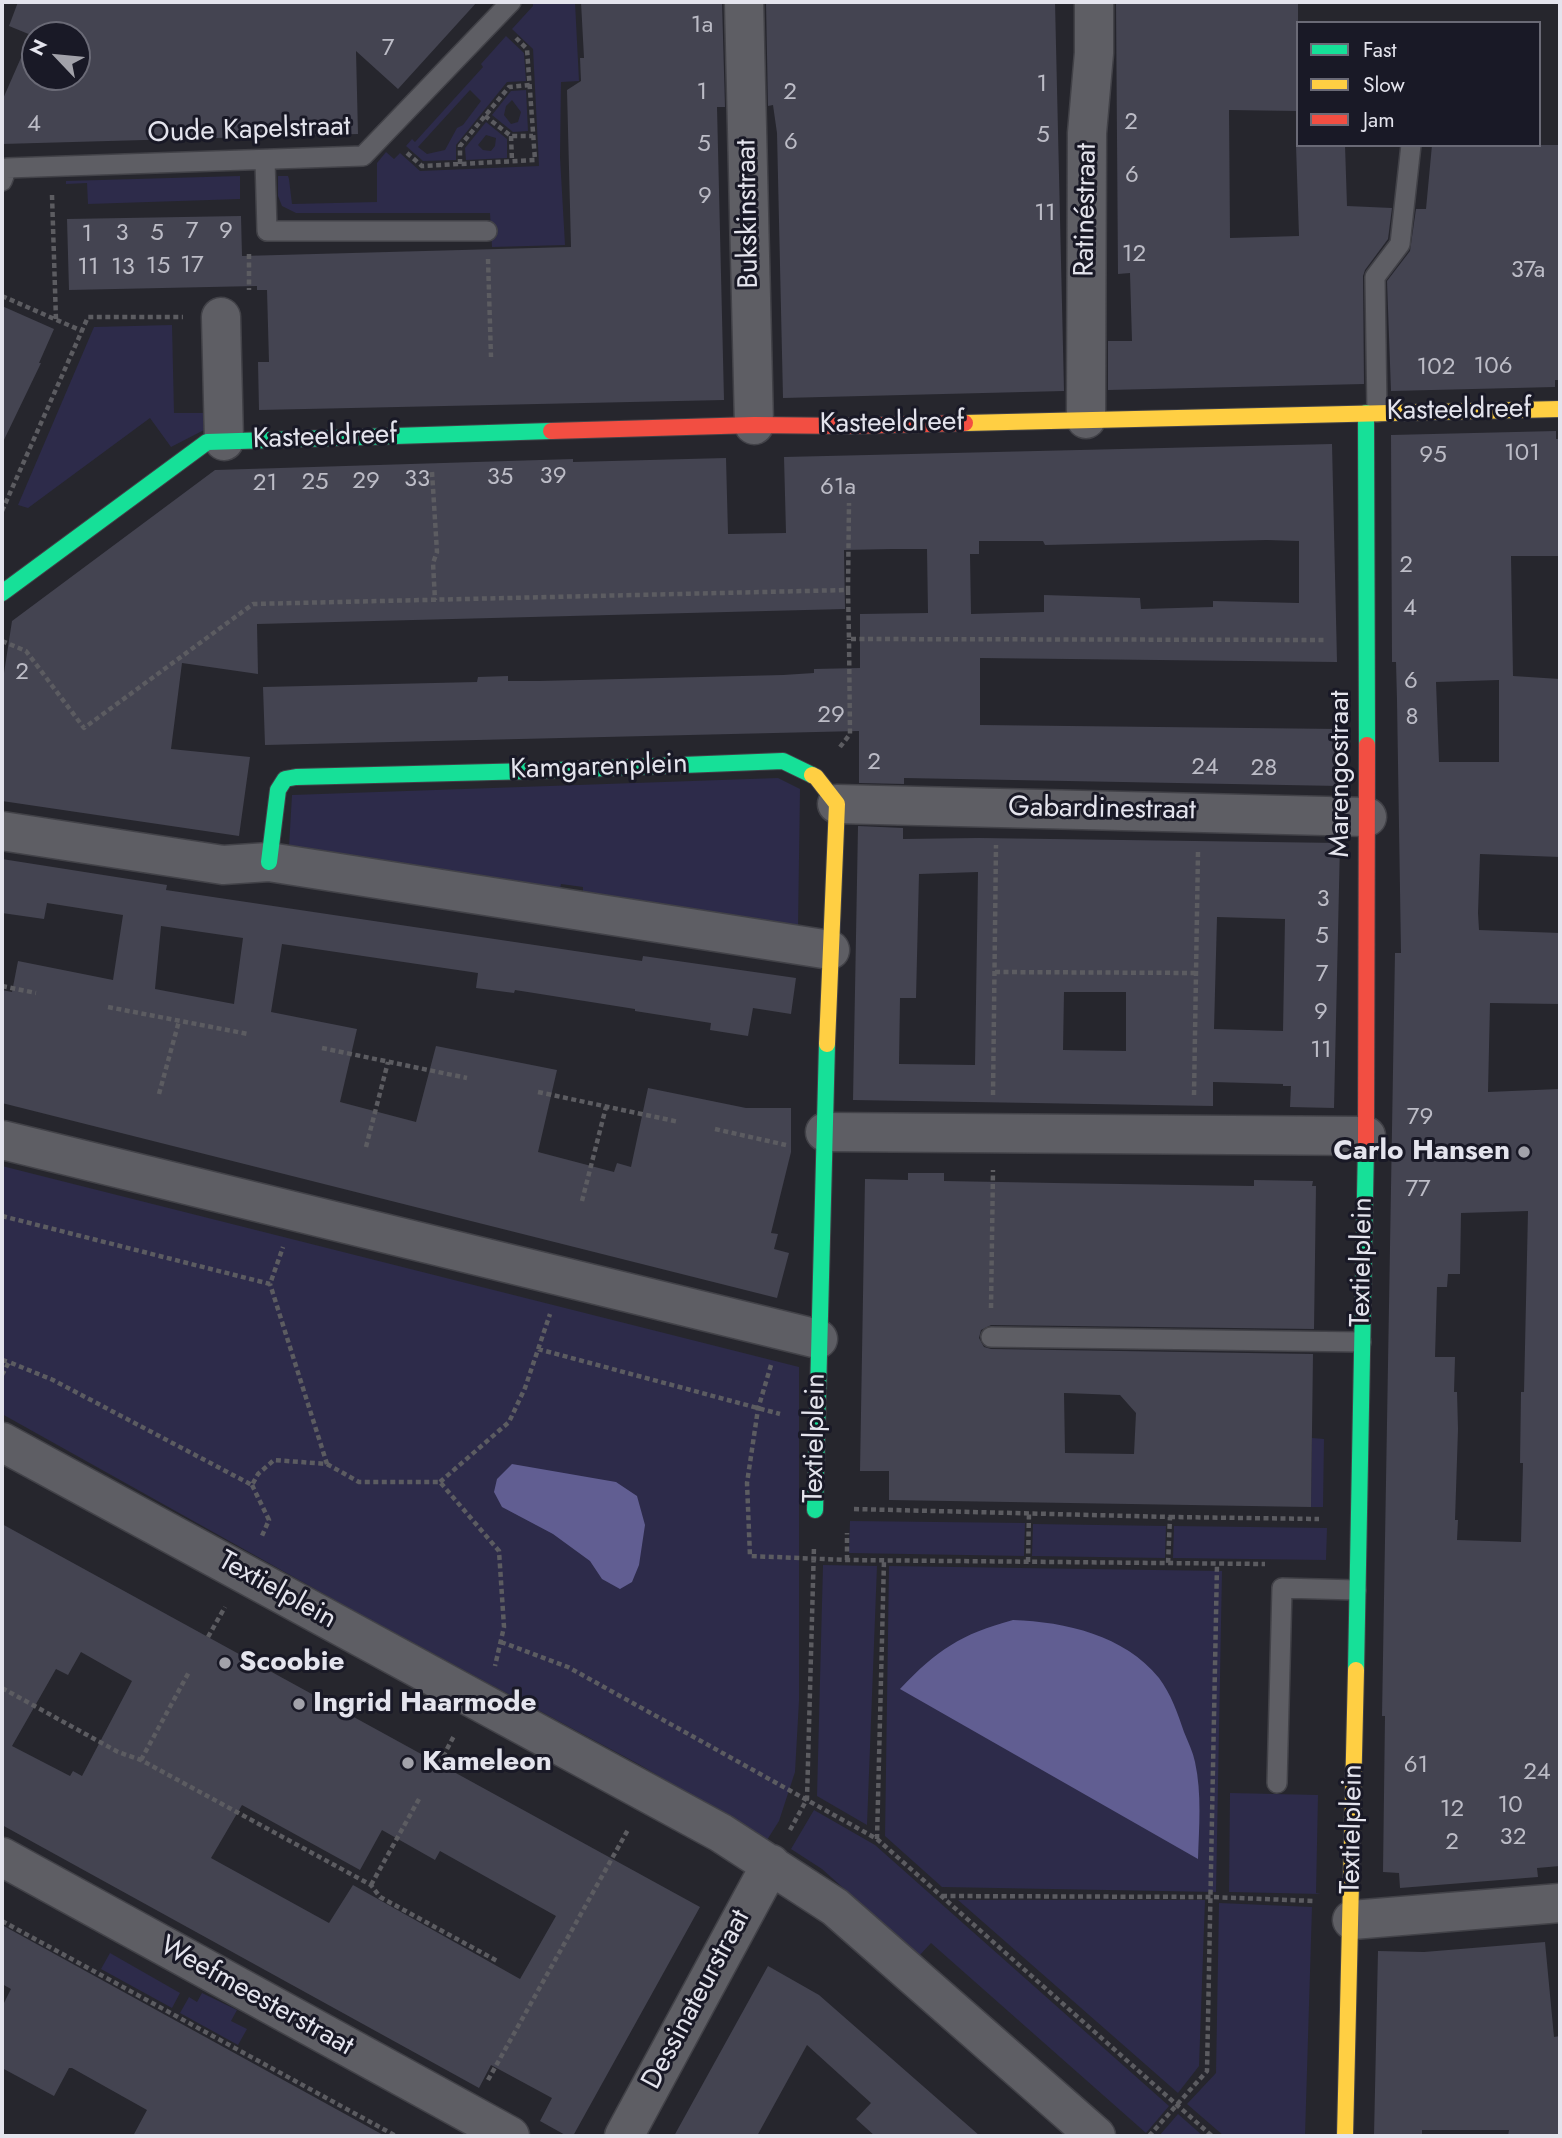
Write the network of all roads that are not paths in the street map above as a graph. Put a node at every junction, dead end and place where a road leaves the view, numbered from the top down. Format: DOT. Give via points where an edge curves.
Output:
graph roads {
  1 [pos="511,2"];
  2 [pos="744,2"];
  3 [pos="1094,2"];
  4 [pos="1411,147"];
  5 [pos="265,160"];
  6 [pos="4,174"];
  7 [pos="487,231"];
  8 [pos="221,317"];
  9 [pos="1560,410"];
  10 [pos="1371,412"];
  11 [pos="1086,419"];
  12 [pos="754,425"];
  13 [pos="224,441"];
  14 [pos="2,593"];
  15 [pos="826,791"];
  16 [pos="1367,817"];
  17 [pos="2,831"];
  18 [pos="269,862"];
  19 [pos="830,950"];
  20 [pos="1366,1136"];
  21 [pos="2,1140"];
  22 [pos="825,1140"];
  23 [pos="991,1337"];
  24 [pos="818,1339"];
  25 [pos="1361,1342"];
  26 [pos="2,1442"];
  27 [pos="815,1510"];
  28 [pos="1356,1590"];
  29 [pos="1277,1783"];
  30 [pos="2,1857"];
  31 [pos="771,1864"];
  32 [pos="1560,1903"];
  33 [pos="1352,1920"];
  34 [pos="510,2136"];
  35 [pos="624,2136"];
  36 [pos="1096,2136"];
  37 [pos="1345,2136"];
  1 -- 5 [label="lane, Oude Kapelstraat" via="363,156"];
  2 -- 12 [label="street, Bukskinstraat"];
  3 -- 11 [label="street, Ratinéstraat" via="1087,132"];
  4 -- 10 [label="lane" via="1400,244 1375,276"];
  5 -- 6 [label="lane, Oude Kapelstraat" via="51,166"];
  5 -- 7 [label="lane" via="267,231"];
  8 -- 13 [label="street, Kasteeldreef"];
  9 -- 10 [label="street, Kasteeldreef"];
  10 -- 11 [label="street, Kasteeldreef"];
  10 -- 16 [label="street, Marengostraat"];
  11 -- 12 [label="street, Kasteeldreef"];
  12 -- 13 [label="street, Kasteeldreef"];
  13 -- 14 [label="street, Kasteeldreef" via="207,442"];
  15 -- 16 [label="street, Gabardinestraat" via="996,807"];
  15 -- 18 [label="street, Kamgarenplein" via="783,761 296,777 285,779 278,790"];
  15 -- 19 [label="street"];
  16 -- 20 [label="street, Marengostraat"];
  17 -- 18 [label="street" via="223,865"];
  18 -- 19 [label="street"];
  19 -- 22 [label="street"];
  20 -- 22 [label="street" via="993,1133"];
  20 -- 25 [label="street, Textielplein"];
  21 -- 24 [label="street, Textielplein"];
  22 -- 24 [label="street, Textielplein"];
  23 -- 25 [label="lane"];
  24 -- 27 [label="street, Textielplein"];
  25 -- 28 [label="street, Textielplein"];
  26 -- 31 [label="street, Textielplein"];
  28 -- 29 [label="lane" via="1283,1588"];
  28 -- 33 [label="street, Textielplein"];
  30 -- 34 [label="street, Weefmeesterstraat"];
  31 -- 35 [label="street, Dessinateurstraat"];
  31 -- 36 [label="street, Textielplein" via="835,1907"];
  32 -- 33 [label="street"];
  33 -- 37 [label="street, Textielplein"];
}
